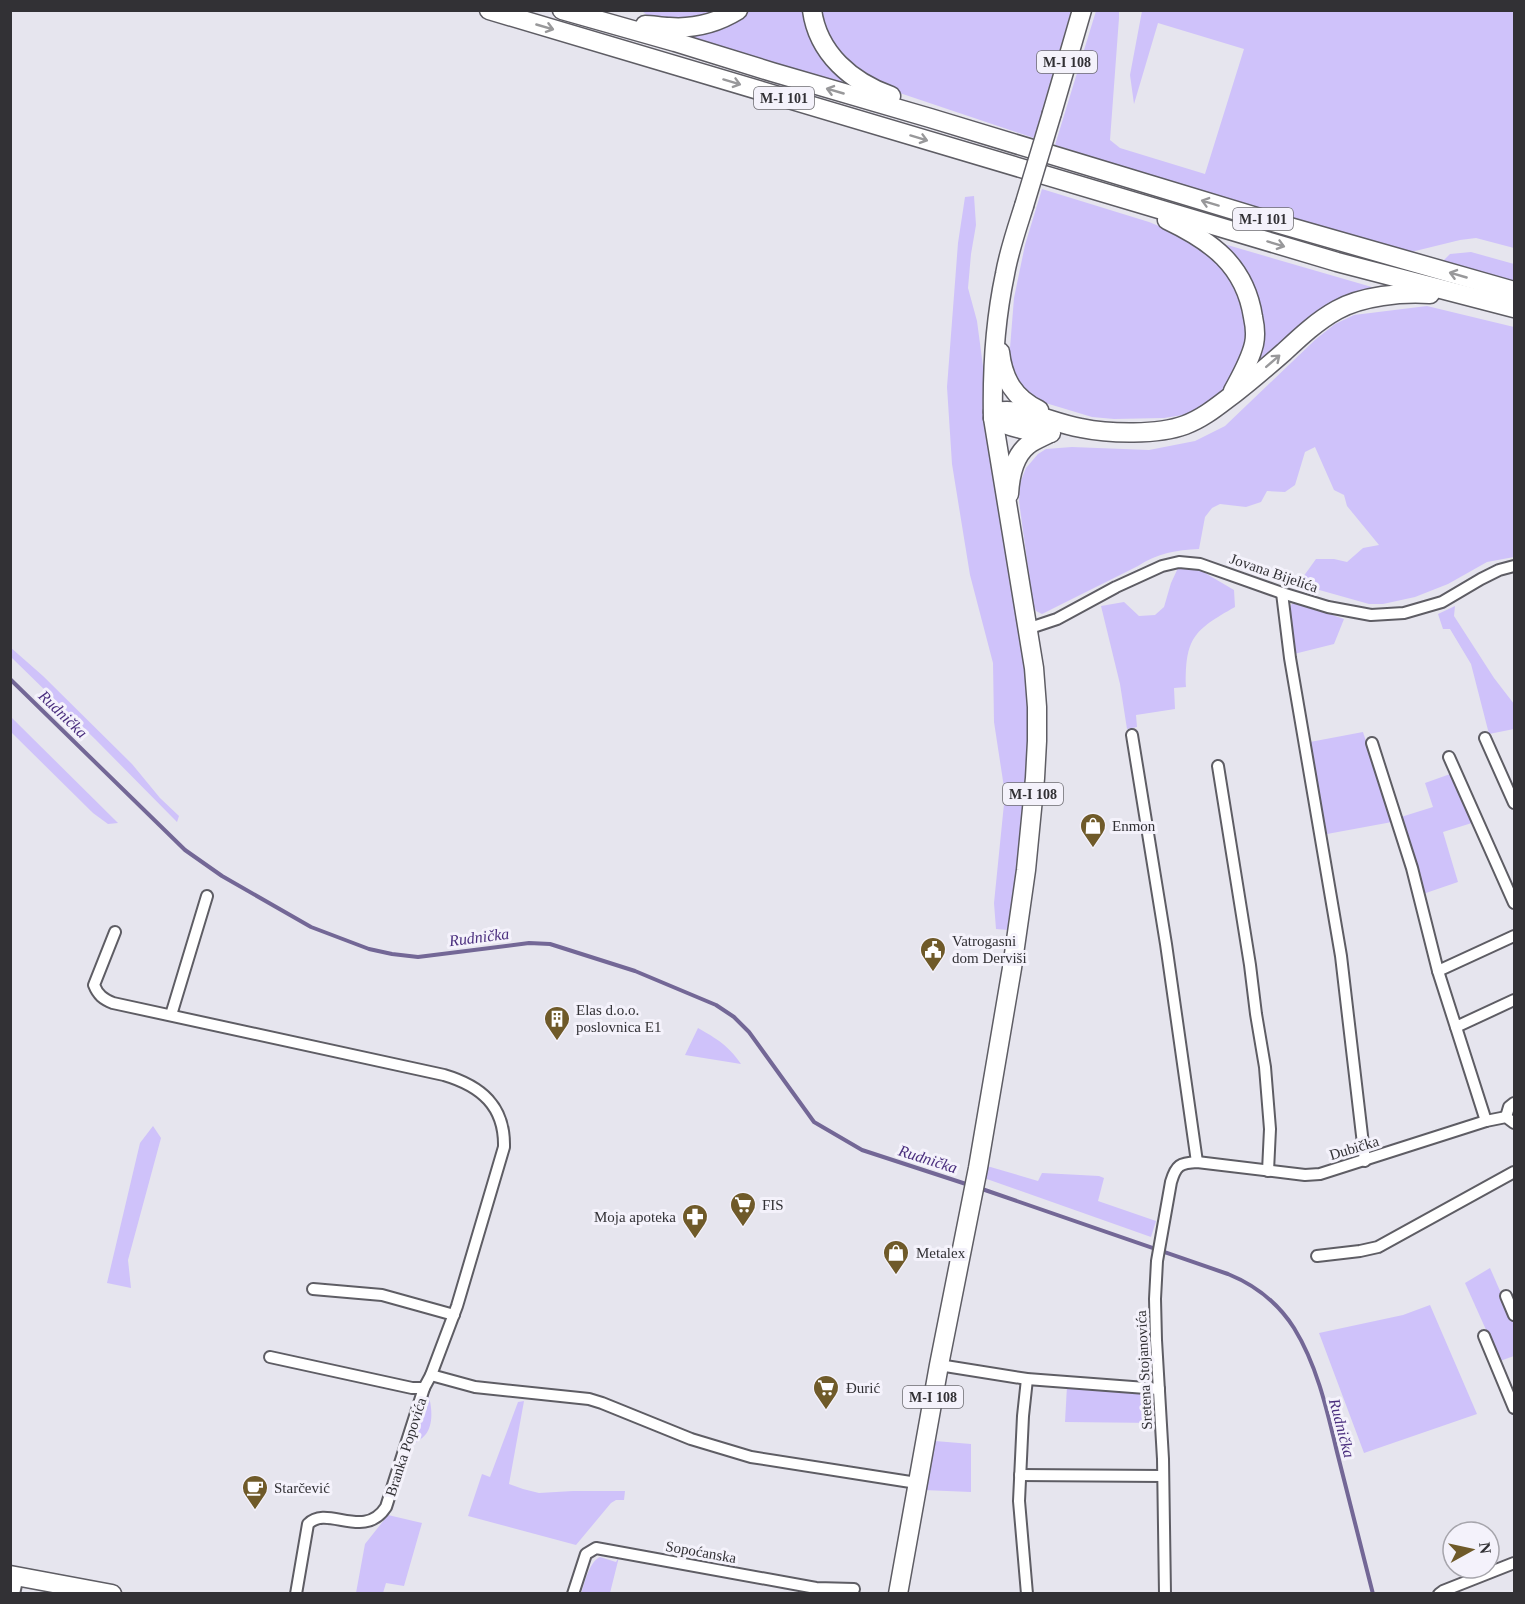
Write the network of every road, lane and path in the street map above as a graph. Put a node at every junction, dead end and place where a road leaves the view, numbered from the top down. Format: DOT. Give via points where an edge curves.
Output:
graph roads {
  1 [pos="489,10"];
  2 [pos="562,10"];
  3 [pos="738,10"];
  4 [pos="812,10"];
  5 [pos="1082,10"];
  6 [pos="615,26"];
  7 [pos="1012,143"];
  8 [pos="1079,186"];
  9 [pos="1515,291"];
  10 [pos="1515,309"];
  11 [pos="997,322"];
  12 [pos="1228,398"];
  13 [pos="993,415"];
  14 [pos="1077,427"];
  15 [pos="1050,433"];
  16 [pos="1012,541"];
  17 [pos="1515,566"];
  18 [pos="1282,593"];
  19 [pos="1027,629"];
  20 [pos="1132,735"];
  21 [pos="1485,738"];
  22 [pos="1372,743"];
  23 [pos="1449,757"];
  24 [pos="1218,766"];
  25 [pos="1515,803"];
  26 [pos="207,896"];
  27 [pos="1515,903"];
  28 [pos="115,932"];
  29 [pos="1515,936"];
  30 [pos="1438,970"];
  31 [pos="1515,1000"];
  32 [pos="171,1015"];
  33 [pos="1456,1028"];
  34 [pos="1515,1103"];
  35 [pos="1510,1120"];
  36 [pos="1486,1121"];
  37 [pos="1365,1161"];
  38 [pos="1197,1162"];
  39 [pos="1268,1171"];
  40 [pos="1515,1172"];
  41 [pos="1317,1256"];
  42 [pos="313,1289"];
  43 [pos="1506,1296"];
  44 [pos="454,1315"];
  45 [pos="1515,1315"];
  46 [pos="1484,1336"];
  47 [pos="270,1357"];
  48 [pos="939,1365"];
  49 [pos="431,1375"];
  50 [pos="1027,1379"];
  51 [pos="424,1388"];
  52 [pos="1159,1389"];
  53 [pos="1515,1408"];
  54 [pos="1020,1475"];
  55 [pos="1163,1476"];
  56 [pos="917,1483"];
  57 [pos="1515,1563"];
  58 [pos="14,1581"];
  59 [pos="854,1589"];
  60 [pos="112,1593"];
  61 [pos="296,1593"];
  62 [pos="573,1593"];
  63 [pos="898,1593"];
  64 [pos="1027,1593"];
  65 [pos="1165,1593"];
  66 [pos="1439,1593"];
  1 -- 8 [label="main road, M-I 101, one-way"];
  2 -- 6 [label="main road, M-I 101"];
  3 -- 6 [label="main road" via="718,21 693,27"];
  4 -- 7 [label="main road" via="826,48 858,81 998,130"];
  5 -- 11 [label="main road, M-I 108, bridge" via="1005,272"];
  7 -- 6 [label="main road, M-I 101, one-way"];
  9 -- 7 [label="main road, M-I 101, one-way"];
  8 -- 10 [label="main road, M-I 101, one-way" via="1337,262"];
  8 -- 12 [label="main road" via="1163,218 1204,239 1239,276 1251,301 1256,333 1248,363"];
  12 -- 10 [label="main road, one-way" via="1326,316 1355,303 1427,294"];
  11 -- 13 [label="main road, M-I 108"];
  11 -- 14 [label="main road" via="1001,362 1009,384 1022,401"];
  12 -- 14 [label="main road" via="1220,407 1185,425 1161,430"];
  13 -- 14 [label="main road" via="1006,410 1029,413"];
  13 -- 15 [label="main road" via="1017,429"];
  13 -- 16 [label="main road, M-I 108"];
  14 -- 15 [label="main road"];
  15 -- 16 [label="main road" via="1027,445 1017,458 1010,482"];
  16 -- 19 [label="main road, M-I 108"];
  17 -- 18 [label="street, Jovana Bijelića" via="1480,579 1442,602 1404,613 1371,615 1328,608"];
  18 -- 19 [label="street, Jovana Bijelića" via="1200,564 1171,563 1055,620"];
  18 -- 37 [label="street" via="1341,956"];
  19 -- 48 [label="main road, M-I 108" via="1034,668 1037,741 1026,870 978,1168"];
  20 -- 38 [label="street"];
  21 -- 25 [label="street"];
  22 -- 30 [label="street" via="1412,868"];
  23 -- 27 [label="street"];
  24 -- 39 [label="street" via="1265,1067 1270,1129"];
  26 -- 32 [label="street"];
  28 -- 32 [label="street, Branka Popovića" via="94,985 96,991 113,1003"];
  29 -- 30 [label="street"];
  30 -- 33 [label="street"];
  31 -- 33 [label="street"];
  32 -- 44 [label="street, Branka Popovića" via="444,1075 466,1083 488,1098 503,1126 504,1147"];
  33 -- 36 [label="street"];
  34 -- 35 [label="street" via="1509,1107"];
  35 -- 36 [label="street, Dubička"];
  36 -- 37 [label="street, Dubička"];
  37 -- 39 [label="street, Dubička" via="1320,1174"];
  38 -- 39 [label="street, Dubička"];
  38 -- 52 [label="street, Sretena Stojanovića" via="1182,1164 1174,1173 1157,1261"];
  40 -- 41 [label="street" via="1378,1246"];
  42 -- 44 [label="street" via="382,1296"];
  43 -- 45 [label="street"];
  44 -- 49 [label="street, Branka Popovića"];
  46 -- 53 [label="street"];
  47 -- 51 [label="street"];
  48 -- 50 [label="street"];
  48 -- 56 [label="main road, M-I 108"];
  49 -- 51 [label="street, Branka Popovića"];
  49 -- 56 [label="street" via="475,1387 589,1399 751,1457"];
  50 -- 52 [label="street"];
  50 -- 54 [label="street"];
  51 -- 61 [label="street, Branka Popovića" via="386,1507 365,1522 312,1520 308,1524"];
  52 -- 55 [label="street, Sretena Stojanovića"];
  54 -- 55 [label="street"];
  54 -- 64 [label="street"];
  55 -- 65 [label="street, Sretena Stojanovića"];
  56 -- 63 [label="main road, M-I 108"];
  57 -- 66 [label="street"];
  58 -- 60 [label="main road"];
  59 -- 62 [label="street, Sopoćanska" via="826,1589 596,1548 586,1554"];
}
